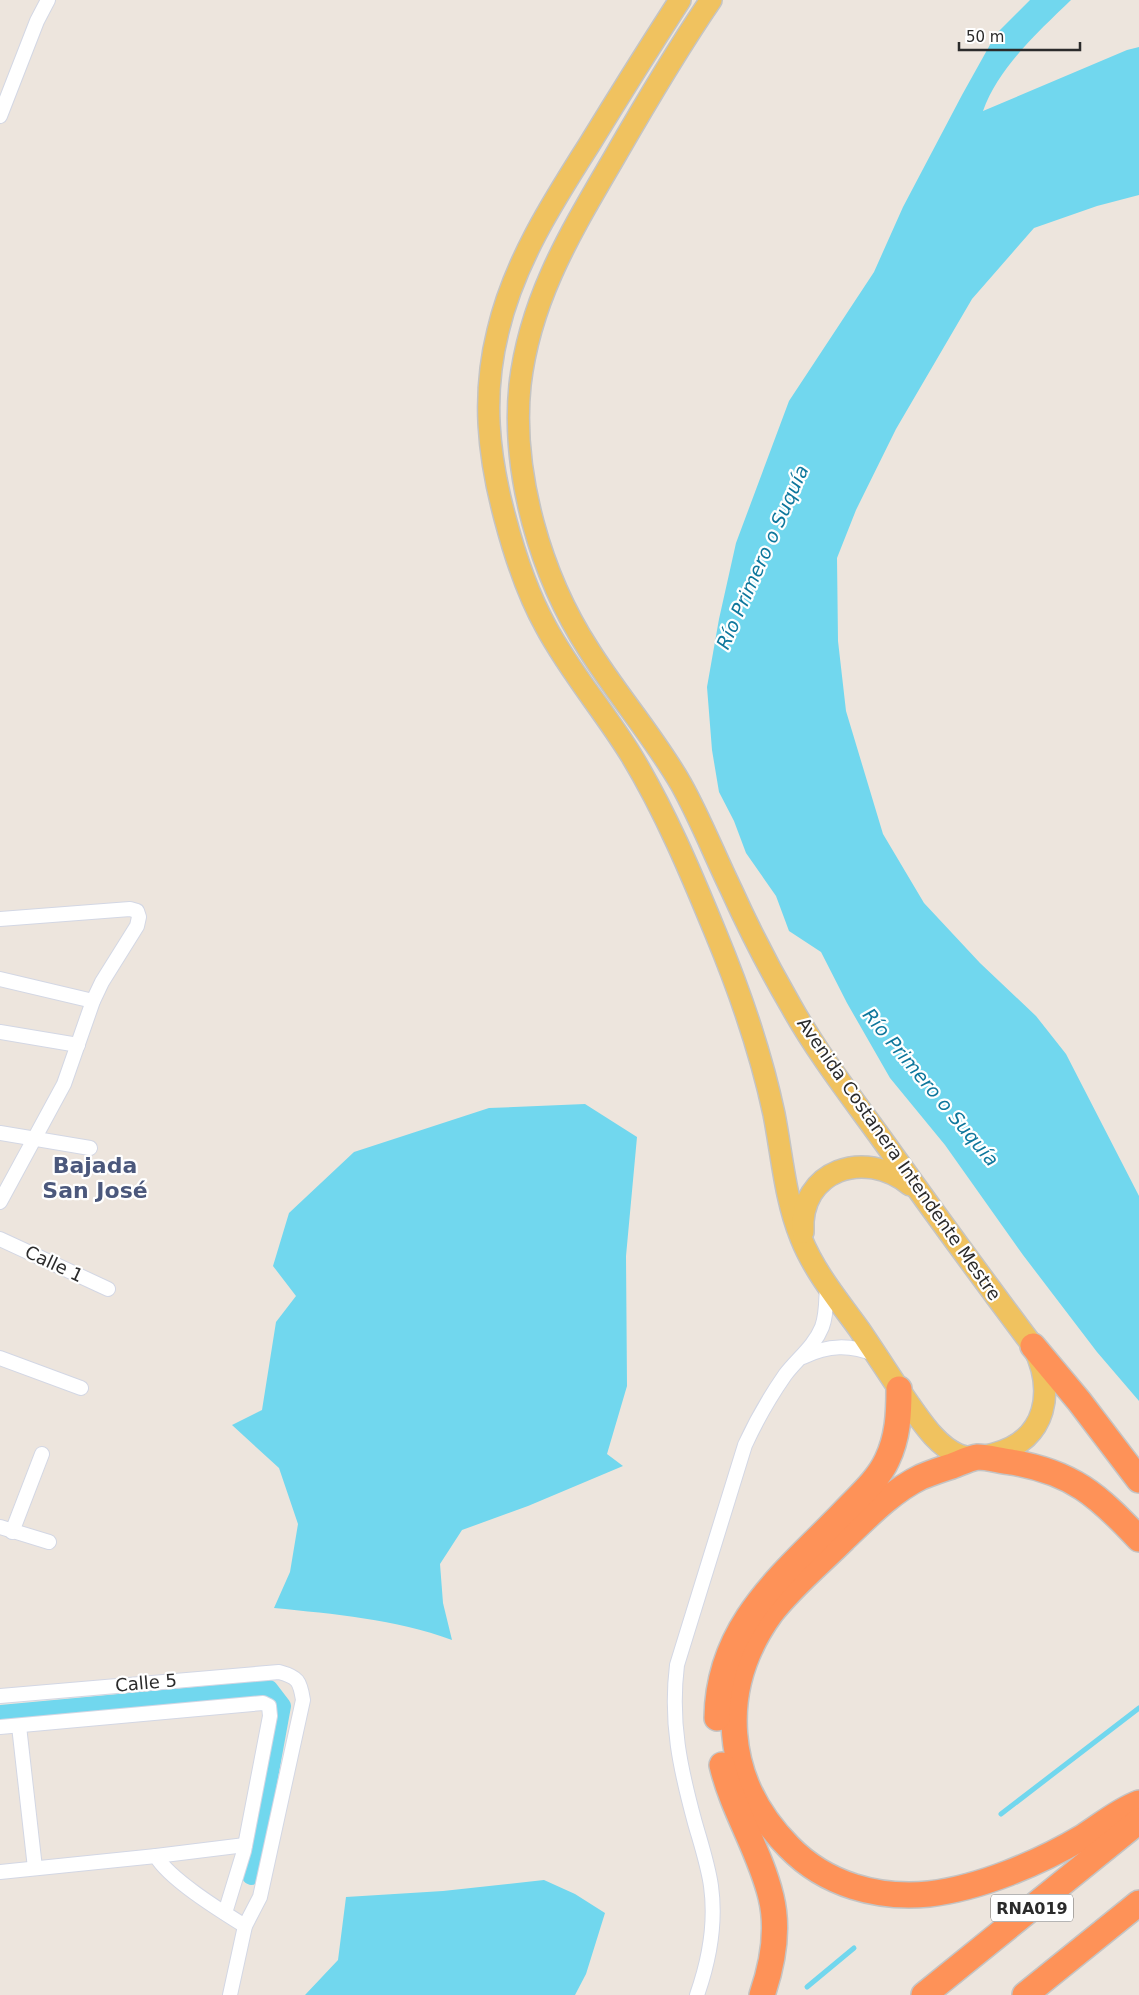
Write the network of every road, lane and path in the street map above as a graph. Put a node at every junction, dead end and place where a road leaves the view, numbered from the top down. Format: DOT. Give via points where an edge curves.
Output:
graph roads {
  1 [pos="48,0"];
  2 [pos="680,0"];
  3 [pos="711,0"];
  4 [pos="0,116"];
  5 [pos="0,919"];
  6 [pos="0,979"];
  7 [pos="94,1001"];
  8 [pos="0,1032"];
  9 [pos="78,1044"];
  10 [pos="0,1133"];
  11 [pos="33,1139"];
  12 [pos="90,1148"];
  13 [pos="921,1195"];
  14 [pos="0,1202"];
  15 [pos="0,1239"];
  16 [pos="807,1252"];
  17 [pos="827,1285"];
  18 [pos="108,1289"];
  19 [pos="1033,1346"];
  20 [pos="878,1356"];
  21 [pos="0,1358"];
  22 [pos="800,1358"];
  23 [pos="82,1388"];
  24 [pos="899,1389"];
  25 [pos="42,1454"];
  26 [pos="977,1457"];
  27 [pos="1139,1480"];
  28 [pos="6,1529"];
  29 [pos="1139,1539"];
  30 [pos="49,1542"];
  31 [pos="0,1696"];
  32 [pos="19,1726"];
  33 [pos="0,1728"];
  34 [pos="1139,1803"];
  35 [pos="1139,1821"];
  36 [pos="245,1845"];
  37 [pos="156,1856"];
  38 [pos="35,1868"];
  39 [pos="0,1872"];
  40 [pos="1139,1903"];
  41 [pos="225,1913"];
  42 [pos="245,1926"];
  43 [pos="230,1995"];
  44 [pos="697,1995"];
  45 [pos="762,1995"];
  46 [pos="924,1995"];
  47 [pos="1025,1995"];
  1 -- 4 [label="street"];
  2 -- 16 [label="main road" via="551,205 510,291 498,330 488,408 490,444 494,478 530,598 565,660 644,777 724,952 764,1075 795,1221"];
  3 -- 13 [label="main road, Avenida Costanera Intendente Mestre" via="650,96 551,272 534,319 520,389 524,477 543,555 570,618 681,784 750,928 809,1036"];
  5 -- 7 [label="street" via="130,909 137,912 137,926 102,982"];
  6 -- 7 [label="street"];
  7 -- 9 [label="street"];
  8 -- 9 [label="street"];
  9 -- 11 [label="street" via="64,1084"];
  10 -- 11 [label="street"];
  11 -- 12 [label="street"];
  11 -- 14 [label="street"];
  13 -- 16 [label="main road" via="903,1179 885,1170 864,1166 842,1170 822,1182 805,1206 802,1219"];
  13 -- 19 [label="main road, Avenida Costanera Intendente Mestre"];
  15 -- 18 [label="street, Calle 1"];
  16 -- 17 [label="main road"];
  17 -- 20 [label="main road"];
  17 -- 22 [label="street" via="822,1326 817,1338"];
  19 -- 26 [label="main road, Avenida Costanera Intendente Mestre" via="1045,1376 1045,1400 1039,1420 1027,1436 1010,1448"];
  19 -- 27 [label="highway" via="1079,1400"];
  20 -- 22 [label="street" via="843,1346"];
  20 -- 24 [label="main road"];
  21 -- 23 [label="street"];
  22 -- 44 [label="street" via="757,1418 745,1446 677,1665 674,1691 677,1748 711,1887 713,1917 704,1976"];
  24 -- 26 [label="main road" via="926,1427 947,1448 956,1454"];
  24 -- 45 [label="highway" via="897,1430 886,1462 864,1491 779,1576 751,1611 732,1644 720,1682 716,1730 721,1760 733,1801 772,1898 773,1955"];
  25 -- 28 [label="street"];
  26 -- 29 [label="highway" via="1040,1468 1077,1483 1105,1504"];
  26 -- 34 [label="highway" via="920,1478 903,1488 852,1532 772,1612 742,1667 734,1708 735,1744 748,1791 777,1835 806,1863 847,1885 887,1895 930,1894 999,1876 1063,1848"];
  28 -- 30 [label="street"];
  31 -- 42 [label="street, Calle 5" via="279,1672 292,1676 300,1685 303,1700 260,1897"];
  32 -- 33 [label="street"];
  32 -- 36 [label="street" via="263,1703 269,1706 270,1716"];
  32 -- 38 [label="street"];
  35 -- 46 [label="highway, RNA019"];
  36 -- 37 [label="street"];
  36 -- 41 [label="street"];
  37 -- 38 [label="street"];
  37 -- 41 [label="street" via="161,1864 203,1899"];
  38 -- 39 [label="street"];
  40 -- 47 [label="highway"];
  41 -- 42 [label="street"];
  42 -- 43 [label="street"];
}
